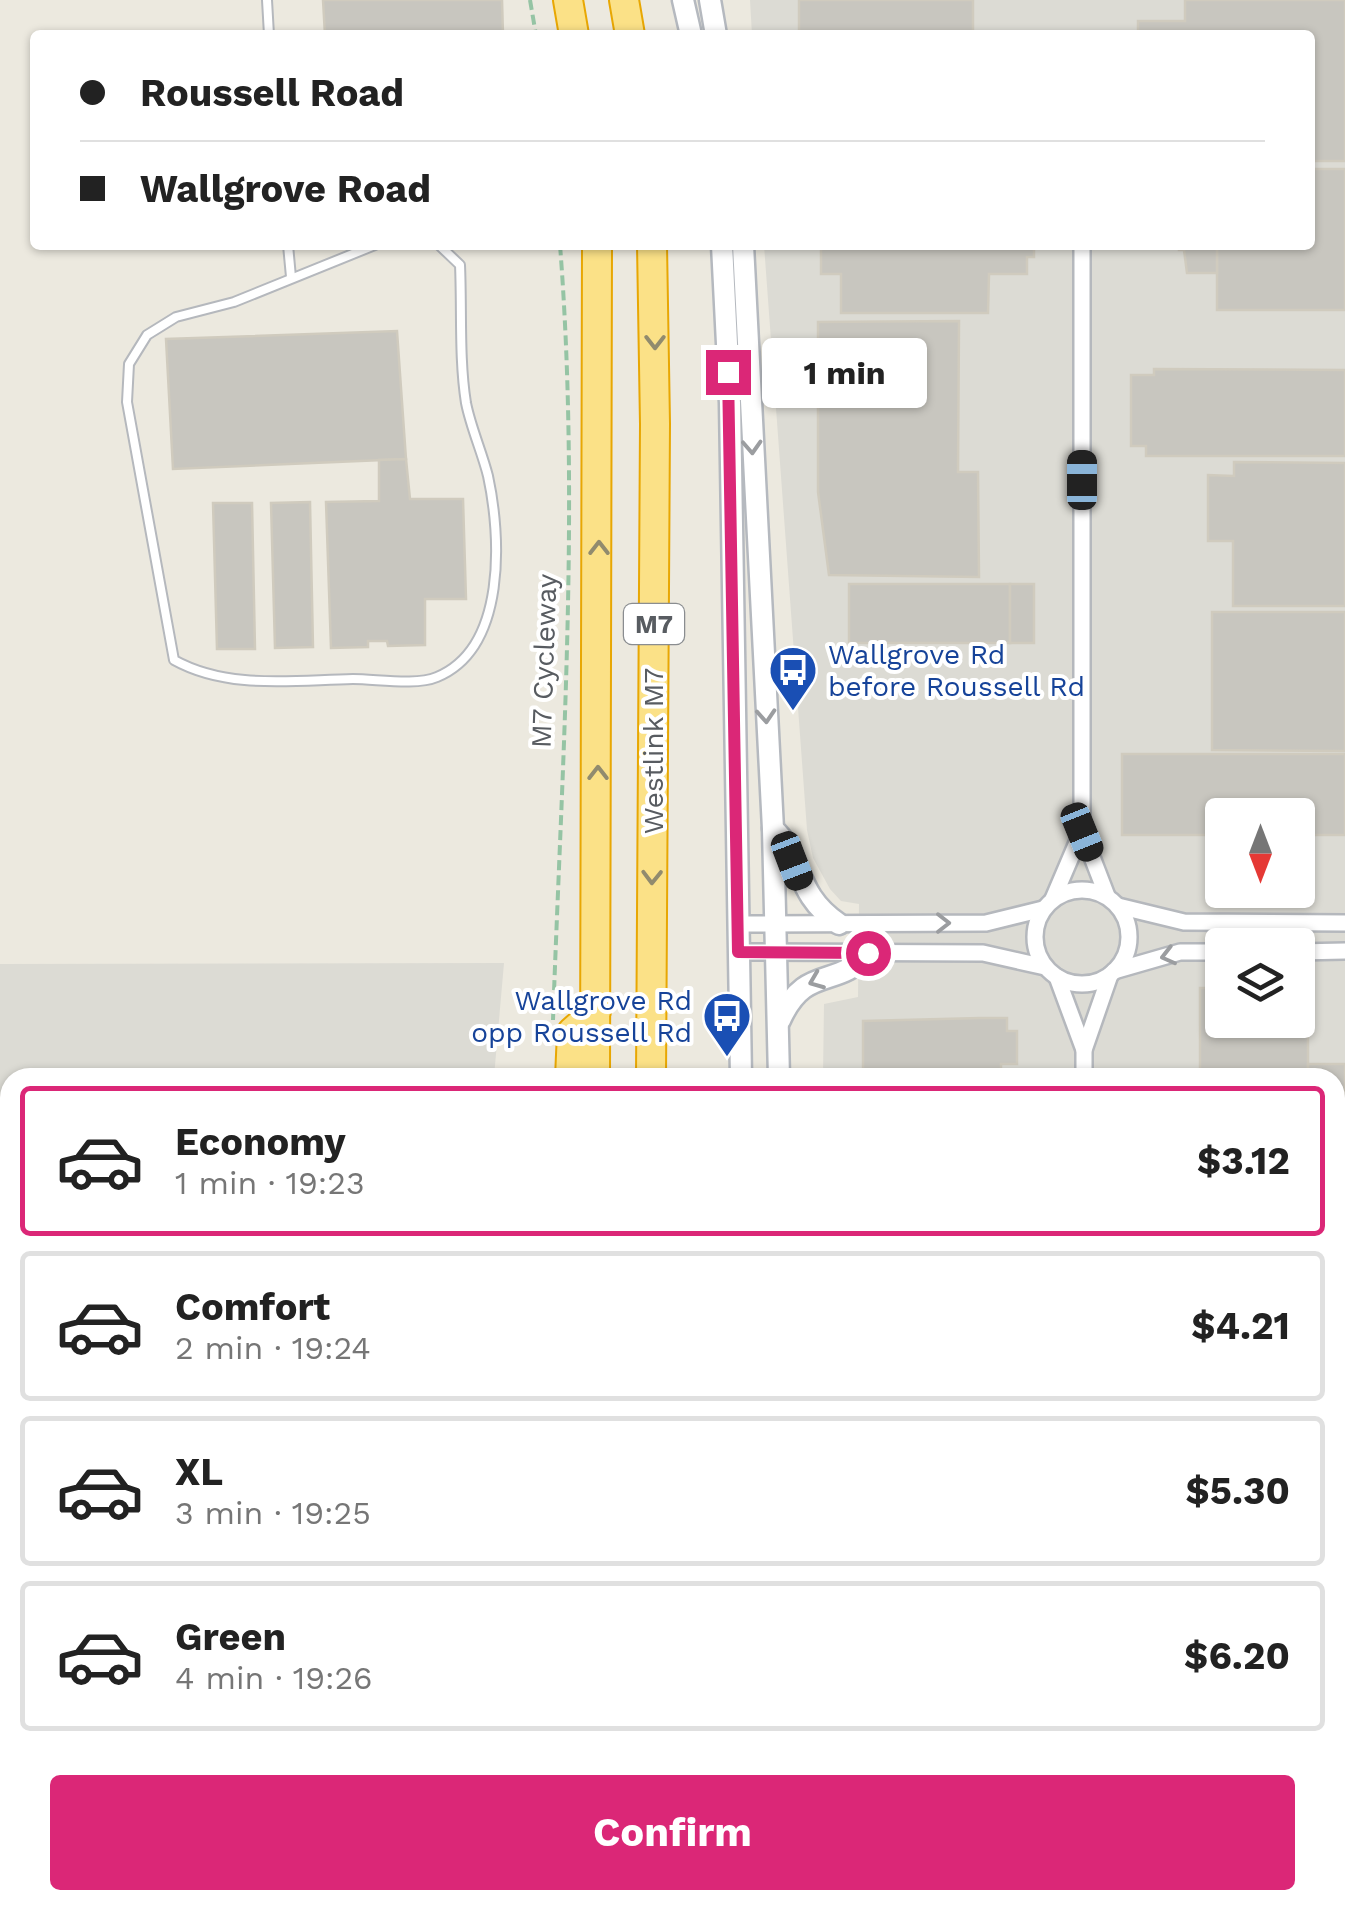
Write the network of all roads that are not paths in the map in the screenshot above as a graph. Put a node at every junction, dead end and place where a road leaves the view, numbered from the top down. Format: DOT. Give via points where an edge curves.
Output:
graph roads {
  1 [pos="267,0"];
  2 [pos="568,0"];
  3 [pos="624,0"];
  4 [pos="683,0"];
  5 [pos="710,0"];
  6 [pos="269,30"];
  7 [pos="573,30"];
  8 [pos="629,30"];
  9 [pos="690,30"];
  10 [pos="715,30"];
  11 [pos="288,250"];
  12 [pos="362,250"];
  13 [pos="444,250"];
  14 [pos="597,250"];
  15 [pos="652,250"];
  16 [pos="722,250"];
  17 [pos="743,250"];
  18 [pos="1082,250"];
  19 [pos="290,277"];
  20 [pos="773,829"];
  21 [pos="1082,832"];
  22 [pos="1112,901"];
  23 [pos="1048,904"];
  24 [pos="1345,923"];
  25 [pos="738,924"];
  26 [pos="776,924"];
  27 [pos="838,924"];
  28 [pos="738,952"];
  29 [pos="776,952"];
  30 [pos="1205,952"];
  31 [pos="1315,952"];
  32 [pos="1345,952"];
  33 [pos="868,953"];
  34 [pos="1051,972"];
  35 [pos="1112,973"];
  36 [pos="596,1010"];
  37 [pos="778,1025"];
  38 [pos="1084,1050"];
  39 [pos="570,1068"];
  40 [pos="596,1068"];
  41 [pos="651,1068"];
  42 [pos="741,1068"];
  43 [pos="779,1068"];
  44 [pos="1084,1068"];
  1 -- 6 [label="lane"];
  2 -- 7 [label="highway"];
  3 -- 8 [label="highway"];
  4 -- 9 [label="main road"];
  5 -- 10 [label="main road"];
  11 -- 19 [label="lane"];
  12 -- 19 [label="lane"];
  13 -- 19 [label="lane" via="460,265 466,402 497,532 492,596 478,637 463,661 434,678 244,680 199,674 174,660 127,402 128,364 147,335 176,317 234,302"];
  36 -- 14 [label="highway, Westlink M7 / M7, one-way"];
  15 -- 41 [label="highway, Westlink M7 / M7, one-way"];
  16 -- 25 [label="main road"];
  17 -- 20 [label="main road, one-way"];
  18 -- 21 [label="street"];
  20 -- 26 [label="main road"];
  20 -- 27 [label="main road" via="787,842 811,900"];
  21 -- 22 [label="street"];
  21 -- 23 [label="street"];
  22 -- 23 [label="street" via="1079,890"];
  22 -- 24 [label="street" via="1184,922"];
  22 -- 35 [label="street" via="1130,939"];
  27 -- 23 [label="street, one-way" via="986,923"];
  23 -- 34 [label="street" via="1035,944"];
  25 -- 26 [label="street"];
  25 -- 28 [label="main road"];
  26 -- 27 [label="street"];
  26 -- 29 [label="main road"];
  28 -- 29 [label="street"];
  28 -- 42 [label="main road"];
  29 -- 33 [label="street"];
  29 -- 37 [label="main road"];
  30 -- 35 [label="street, one-way" via="1180,952"];
  31 -- 32 [label="street"];
  33 -- 34 [label="street" via="982,953"];
  33 -- 37 [label="main road, one-way" via="854,969 800,987"];
  34 -- 35 [label="street" via="1083,984"];
  34 -- 38 [label="street"];
  35 -- 38 [label="street"];
  36 -- 39 [label="highway" via="572,1032"];
  36 -- 40 [label="highway, Westlink M7 / M7"];
  37 -- 43 [label="main road"];
  38 -- 44 [label="street"];
}
